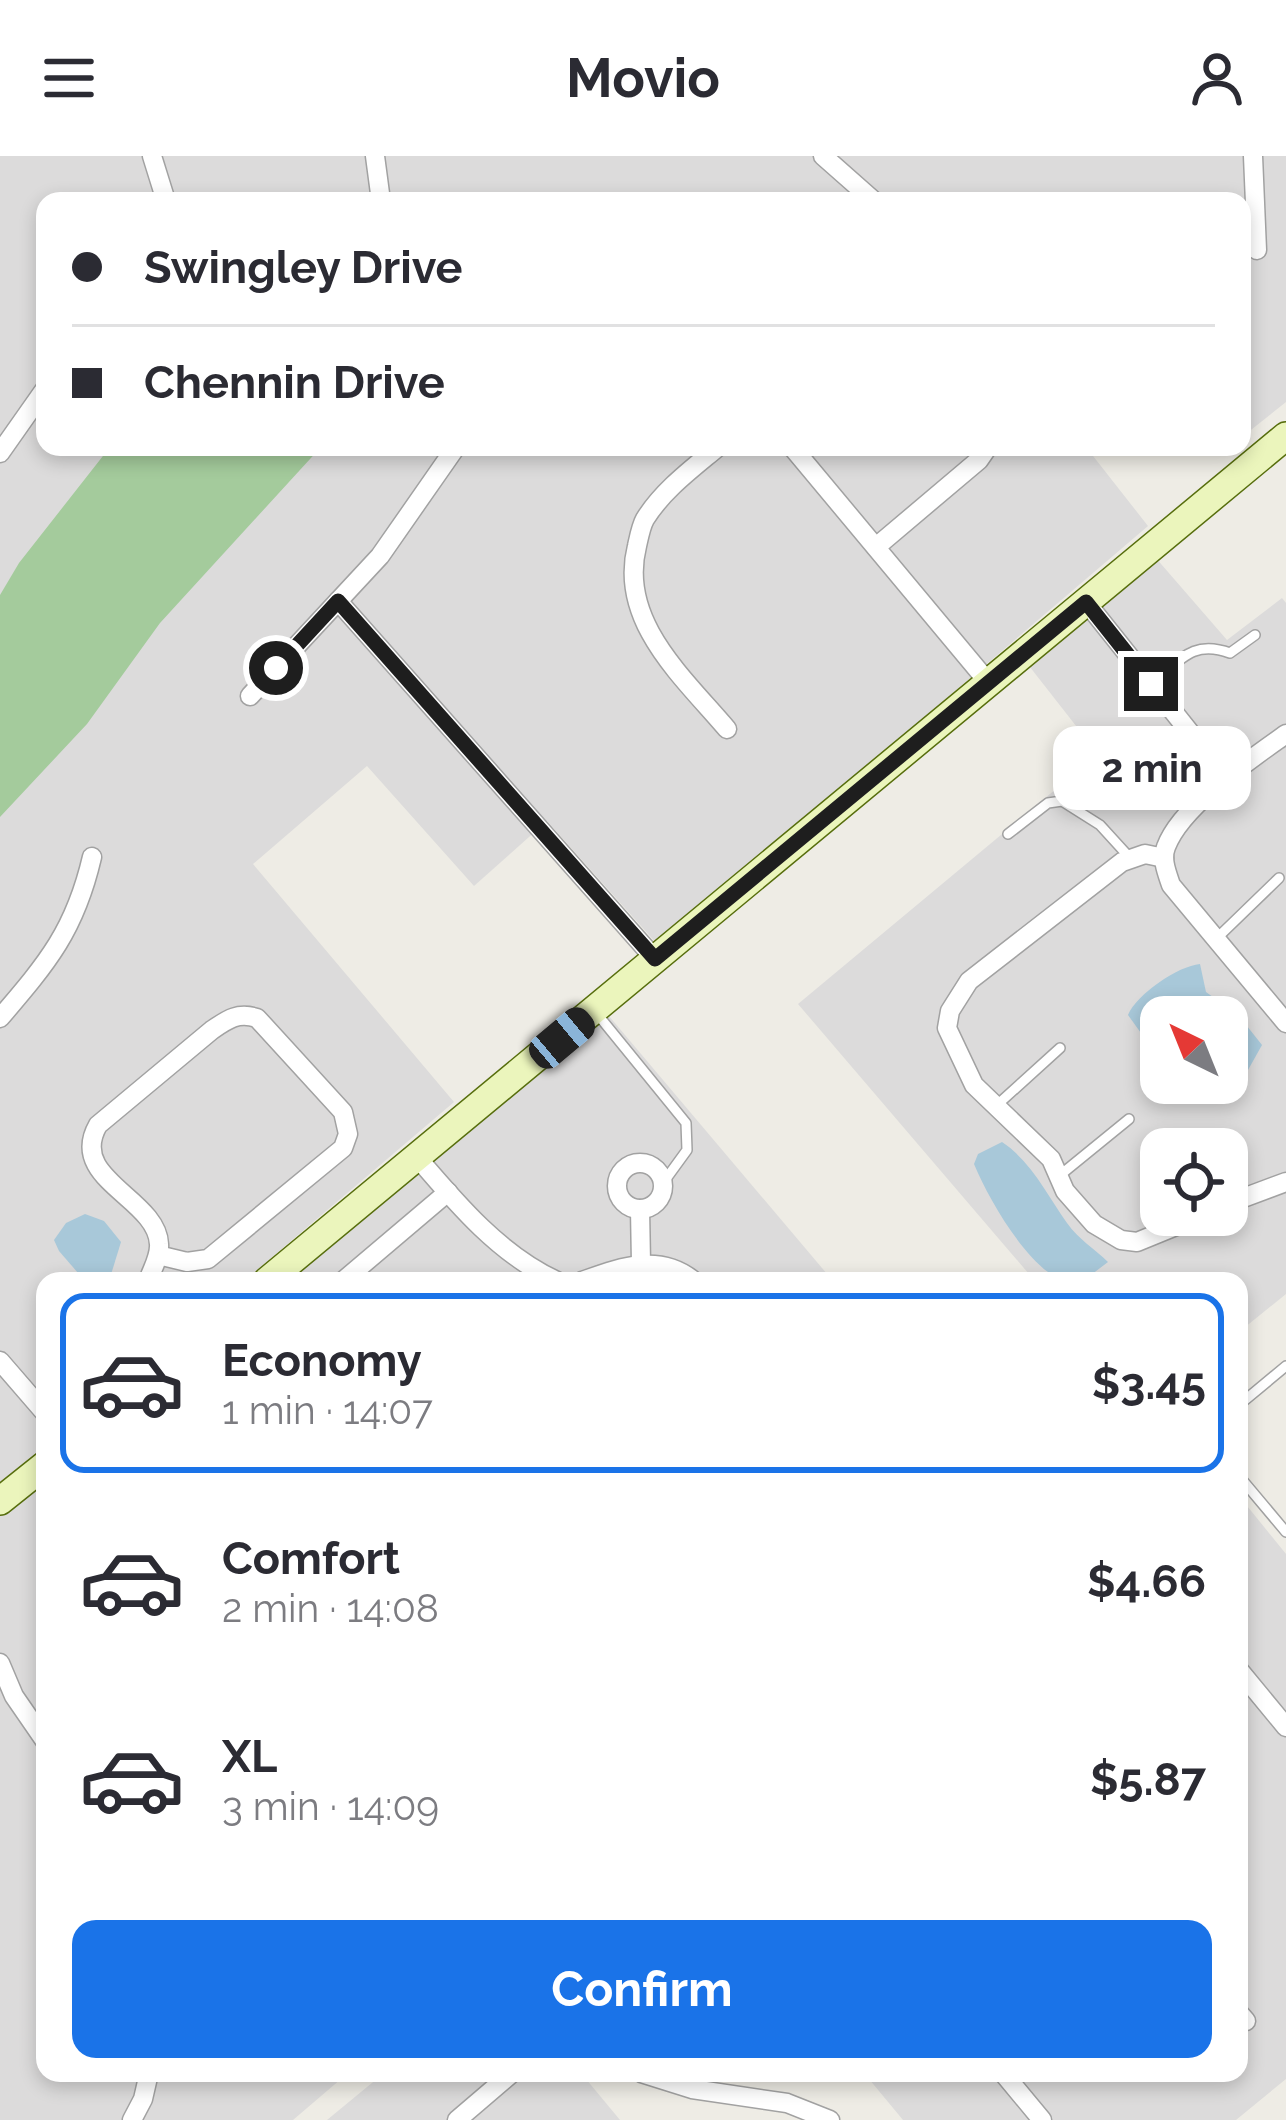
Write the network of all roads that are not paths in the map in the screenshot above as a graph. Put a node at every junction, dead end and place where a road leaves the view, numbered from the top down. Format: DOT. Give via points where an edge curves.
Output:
graph roads {
  1 [pos="152,156"];
  2 [pos="375,156"];
  3 [pos="823,156"];
  4 [pos="1253,156"];
  5 [pos="163,192"];
  6 [pos="380,192"];
  7 [pos="864,192"];
  8 [pos="1257,250"];
  9 [pos="36,402"];
  10 [pos="1286,436"];
  11 [pos="0,453"];
  12 [pos="450,456"];
  13 [pos="708,456"];
  14 [pos="799,456"];
  15 [pos="982,456"];
  16 [pos="876,548"];
  17 [pos="338,601"];
  18 [pos="1086,602"];
  19 [pos="1255,635"];
  20 [pos="988,682"];
  21 [pos="1151,684"];
  22 [pos="250,696"];
  23 [pos="727,729"];
  24 [pos="1286,734"];
  25 [pos="1227,779"];
  26 [pos="1009,834"];
  27 [pos="92,857"];
  28 [pos="1164,858"];
  29 [pos="1131,860"];
  30 [pos="1279,878"];
  31 [pos="1216,939"];
  32 [pos="655,959"];
  33 [pos="594,1011"];
  34 [pos="0,1018"];
  35 [pos="1286,1023"];
  36 [pos="1060,1048"];
  37 [pos="997,1105"];
  38 [pos="1129,1119"];
  39 [pos="417,1157"];
  40 [pos="1059,1176"];
  41 [pos="1286,1182"];
  42 [pos="663,1183"];
  43 [pos="448,1192"];
  44 [pos="1248,1196"];
  45 [pos="640,1209"];
  46 [pos="1152,1236"];
  47 [pos="158,1255"];
  48 [pos="641,1263"];
  49 [pos="295,1271"];
  50 [pos="151,1272"];
  51 [pos="354,1272"];
  52 [pos="536,1272"];
  53 [pos="611,1272"];
  54 [pos="679,1272"];
  55 [pos="0,1361"];
  56 [pos="1286,1366"];
  57 [pos="1248,1398"];
  58 [pos="36,1403"];
  59 [pos="36,1472"];
  60 [pos="1248,1487"];
  61 [pos="0,1501"];
  62 [pos="1286,1532"];
  63 [pos="0,1663"];
  64 [pos="1248,1681"];
  65 [pos="1286,1727"];
  66 [pos="36,1728"];
  67 [pos="147,2082"];
  68 [pos="501,2082"];
  69 [pos="675,2082"];
  70 [pos="1010,2082"];
  71 [pos="478,2102"];
  72 [pos="132,2120"];
  73 [pos="457,2120"];
  74 [pos="494,2120"];
  75 [pos="830,2120"];
  76 [pos="1042,2120"];
  1 -- 5 [label="street"];
  2 -- 6 [label="street"];
  3 -- 7 [label="street"];
  4 -- 8 [label="street"];
  9 -- 11 [label="street"];
  10 -- 18 [label="street"];
  12 -- 17 [label="street"];
  13 -- 23 [label="street" via="644,521 631,569 640,617"];
  14 -- 16 [label="street"];
  15 -- 16 [label="street"];
  16 -- 20 [label="street"];
  17 -- 22 [label="street"];
  17 -- 32 [label="street"];
  18 -- 20 [label="street"];
  18 -- 21 [label="street"];
  19 -- 21 [label="lane" via="1230,653 1198,648"];
  20 -- 32 [label="street"];
  21 -- 25 [label="street"];
  24 -- 25 [label="street"];
  25 -- 28 [label="street" via="1183,822"];
  26 -- 29 [label="lane" via="1062,801 1100,825"];
  27 -- 34 [label="street" via="55,954"];
  28 -- 29 [label="street"];
  28 -- 31 [label="street" via="1171,885"];
  29 -- 37 [label="street" via="958,993 947,1028 974,1085"];
  30 -- 31 [label="lane"];
  31 -- 35 [label="street"];
  32 -- 33 [label="street"];
  33 -- 39 [label="street"];
  33 -- 42 [label="lane" via="686,1123 687,1150"];
  36 -- 37 [label="lane"];
  37 -- 40 [label="street"];
  38 -- 40 [label="lane"];
  39 -- 43 [label="street"];
  39 -- 49 [label="street"];
  40 -- 46 [label="street" via="1078,1210 1121,1240"];
  41 -- 44 [label="street"];
  42 -- 45 [label="street" via="658,1200"];
  42 -- 45 [label="street" via="645,1163 621,1173 620,1197"];
  43 -- 51 [label="street"];
  43 -- 52 [label="street"];
  45 -- 48 [label="street"];
  47 -- 47 [label="street" via="153,1226 100,1169 90,1140 212,1030 230,1018 257,1018 343,1112 343,1148 208,1259"];
  47 -- 50 [label="street"];
  48 -- 53 [label="street"];
  48 -- 54 [label="street"];
  55 -- 58 [label="street"];
  56 -- 57 [label="lane"];
  59 -- 61 [label="street"];
  60 -- 62 [label="lane"];
  63 -- 66 [label="street"];
  64 -- 65 [label="street"];
  67 -- 72 [label="street"];
  68 -- 71 [label="street"];
  69 -- 75 [label="street" via="764,2097"];
  70 -- 76 [label="street"];
  71 -- 73 [label="street"];
  71 -- 74 [label="street"];
}
